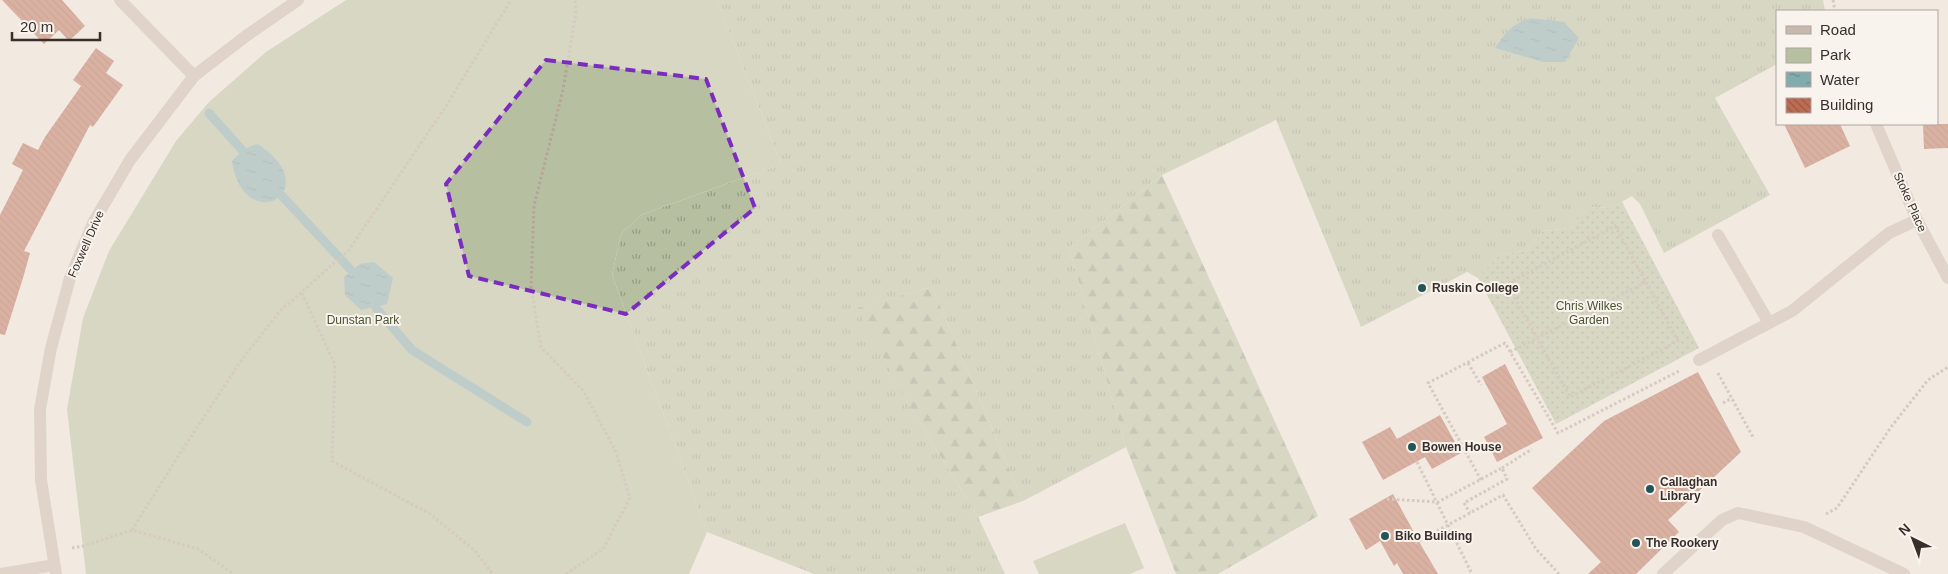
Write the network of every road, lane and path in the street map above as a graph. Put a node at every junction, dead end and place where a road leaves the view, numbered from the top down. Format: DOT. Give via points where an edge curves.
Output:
graph roads {
  1 [pos="120,0"];
  2 [pos="298,0"];
  3 [pos="511,0"];
  4 [pos="575,0"];
  5 [pos="194,76"];
  6 [pos="1876,125"];
  7 [pos="1917,220"];
  8 [pos="1718,235"];
  9 [pos="1948,278"];
  10 [pos="1646,282"];
  11 [pos="302,293"];
  12 [pos="1769,323"];
  13 [pos="1536,339"];
  14 [pos="1510,352"];
  15 [pos="1704,358"];
  16 [pos="1468,362"];
  17 [pos="1948,367"];
  18 [pos="1481,385"];
  19 [pos="1732,398"];
  20 [pos="1723,403"];
  21 [pos="1754,439"];
  22 [pos="1532,449"];
  23 [pos="1417,462"];
  24 [pos="1502,468"];
  25 [pos="1481,480"];
  26 [pos="1387,499"];
  27 [pos="1438,502"];
  28 [pos="1470,512"];
  29 [pos="1447,525"];
  30 [pos="1804,527"];
  31 [pos="132,530"];
  32 [pos="1415,542"];
  33 [pos="83,546"];
  34 [pos="55,570"];
  35 [pos="0,574"];
  36 [pos="234,574"];
  37 [pos="493,574"];
  38 [pos="566,574"];
  39 [pos="1472,574"];
  40 [pos="1559,574"];
  41 [pos="1663,574"];
  42 [pos="1904,574"];
  1 -- 5 [label="street"];
  2 -- 5 [label="street, Foxwell Drive"];
  3 -- 11 [label="path" via="446,106 349,250"];
  4 -- 38 [label="path" via="576,12 563,90 534,206 531,287 541,347 584,392 616,452 630,498 603,549"];
  5 -- 34 [label="street, Foxwell Drive" via="130,160 93,222 70,278 51,348 40,409 41,480"];
  6 -- 7 [label="street, Stoke Place"];
  7 -- 9 [label="street, Stoke Place"];
  7 -- 12 [label="street" via="1889,233 1792,311"];
  8 -- 12 [label="street"];
  10 -- 13 [label="path"];
  10 -- 13 [label="path" via="1615,226 1506,284"];
  10 -- 13 [label="path" via="1678,341 1570,397"];
  11 -- 31 [label="path" via="280,311 240,362"];
  11 -- 37 [label="path" via="335,365 332,461 430,514 474,550"];
  12 -- 15 [label="street"];
  13 -- 14 [label="path"];
  14 -- 15 [label="path" via="1558,433"];
  14 -- 16 [label="path" via="1505,343"];
  15 -- 19 [label="path"];
  16 -- 18 [label="path"];
  16 -- 25 [label="path" via="1428,383"];
  17 -- 30 [label="path" via="1928,380 1891,427 1837,508"];
  19 -- 20 [label="path"];
  19 -- 21 [label="path"];
  22 -- 24 [label="path"];
  23 -- 27 [label="path"];
  24 -- 25 [label="path"];
  24 -- 28 [label="path" via="1507,479 1464,503"];
  25 -- 27 [label="path"];
  26 -- 27 [label="path"];
  27 -- 29 [label="path"];
  28 -- 29 [label="path"];
  28 -- 40 [label="path" via="1503,495 1536,549"];
  29 -- 32 [label="path"];
  29 -- 39 [label="path"];
  30 -- 41 [label="street" via="1738,513 1722,520"];
  30 -- 42 [label="street"];
  31 -- 33 [label="path"];
  31 -- 36 [label="path" via="198,549"];
  34 -- 35 [label="street"];
}
